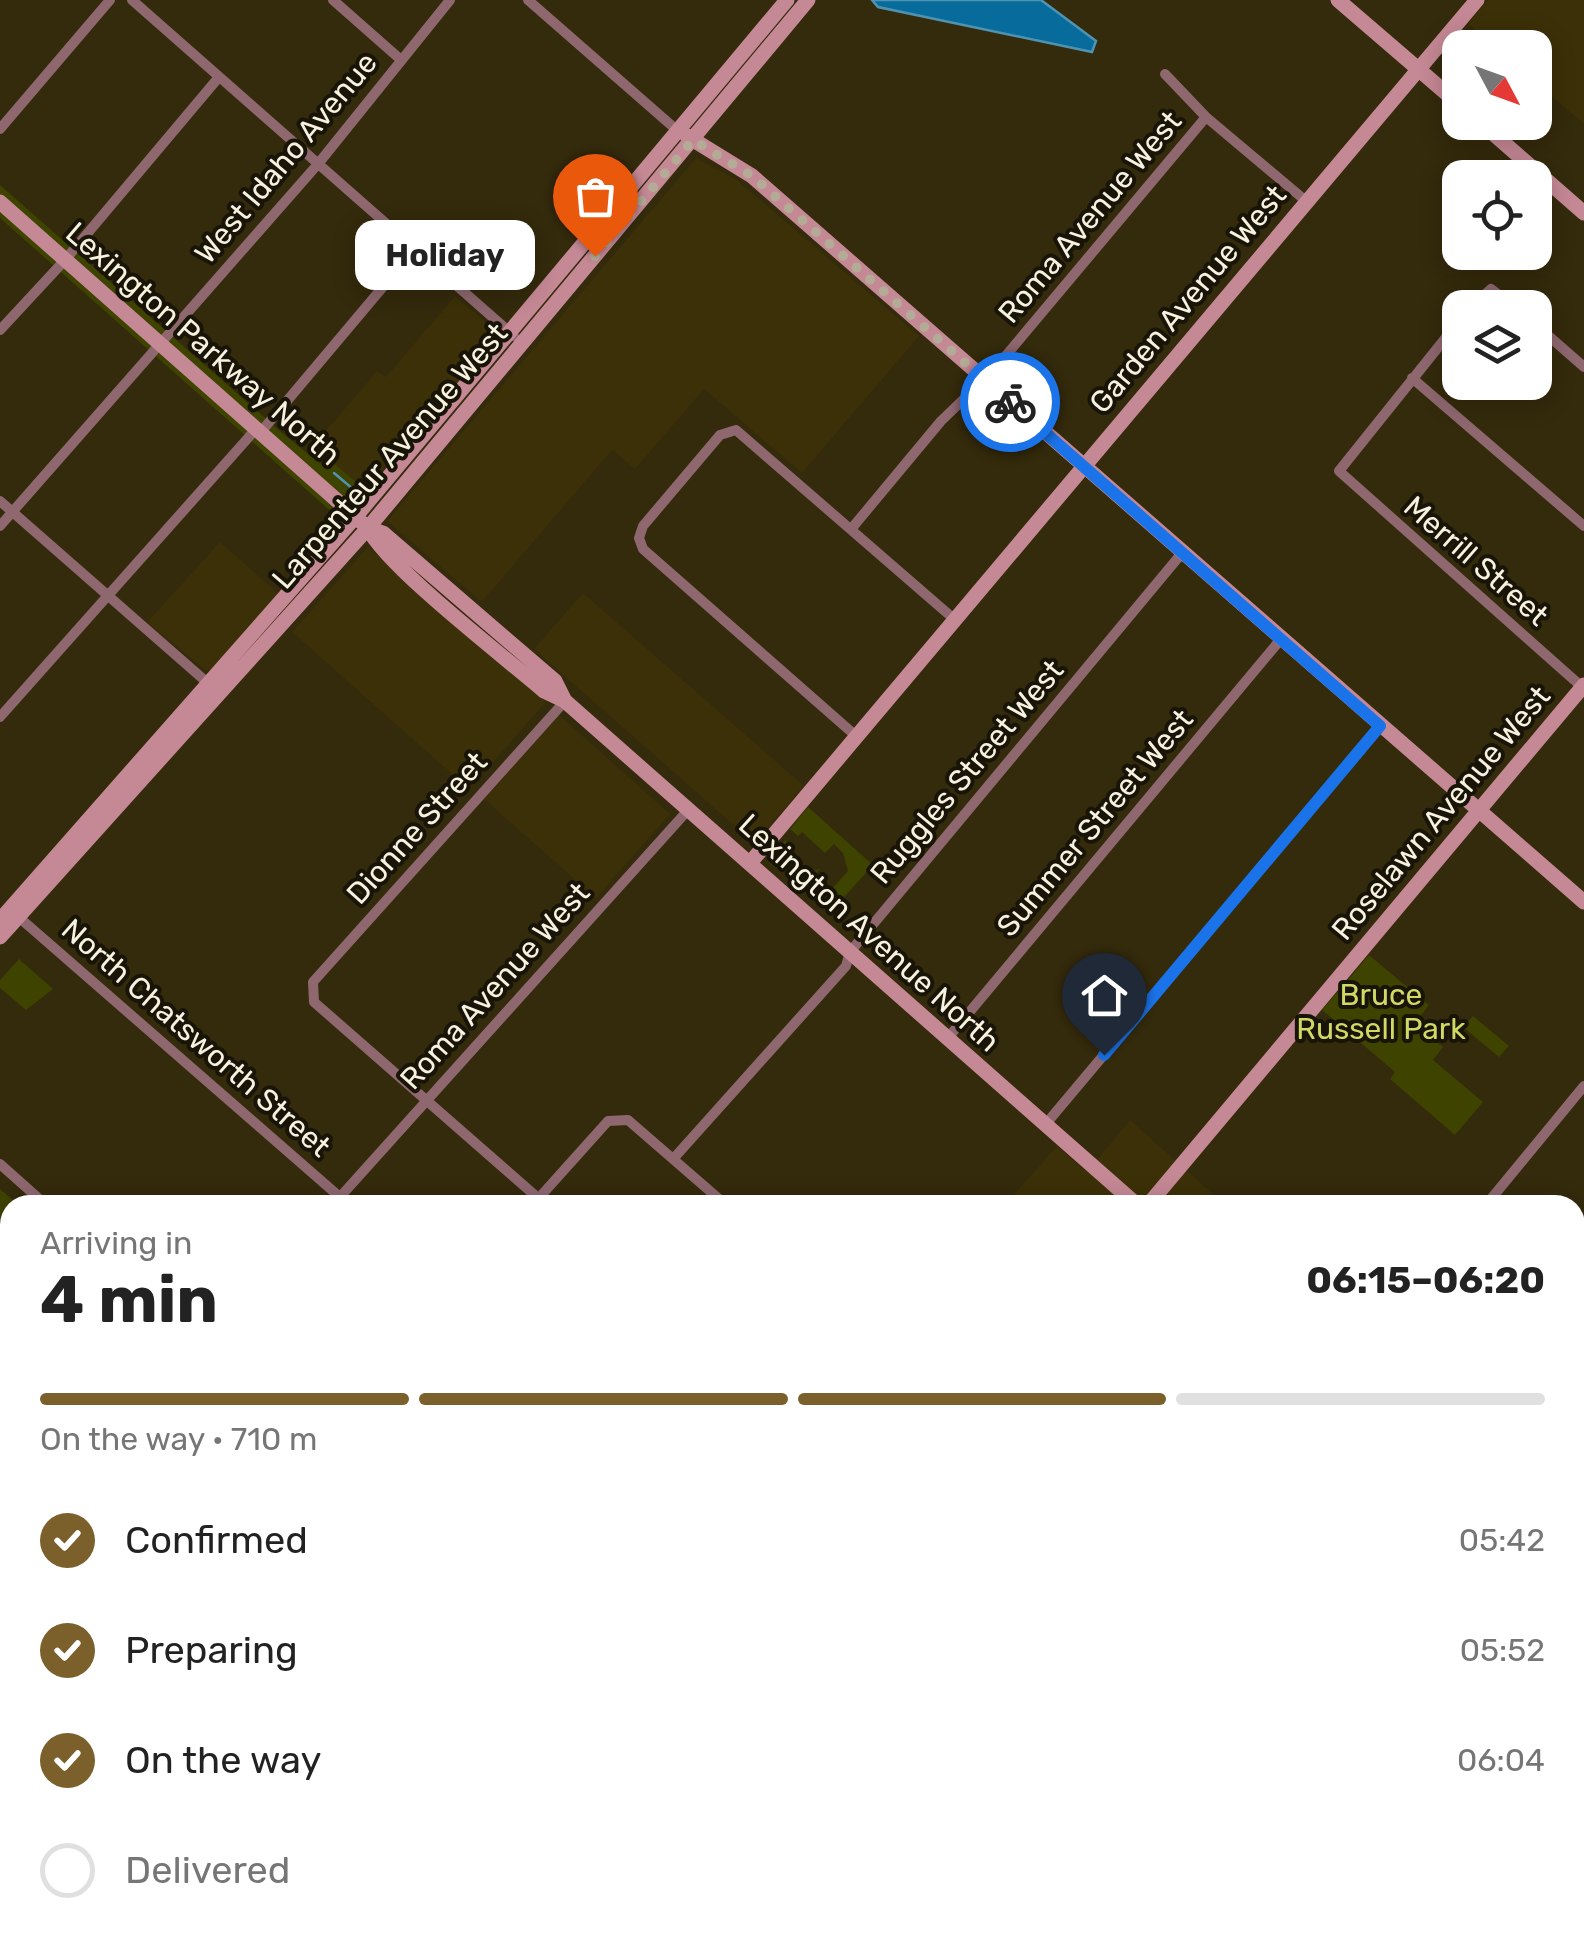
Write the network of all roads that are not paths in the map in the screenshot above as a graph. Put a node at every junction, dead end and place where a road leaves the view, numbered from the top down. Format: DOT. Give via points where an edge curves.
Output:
graph roads {
  1 [pos="110,0"];
  2 [pos="132,0"];
  3 [pos="334,0"];
  4 [pos="450,0"];
  5 [pos="528,0"];
  6 [pos="787,0"];
  7 [pos="808,0"];
  8 [pos="1338,0"];
  9 [pos="1477,0"];
  10 [pos="400,60"];
  11 [pos="1419,70"];
  12 [pos="1166,74"];
  13 [pos="219,77"];
  14 [pos="1442,90"];
  15 [pos="1206,117"];
  16 [pos="0,128"];
  17 [pos="686,136"];
  18 [pos="1501,140"];
  19 [pos="318,164"];
  20 [pos="1306,201"];
  21 [pos="0,202"];
  22 [pos="1584,213"];
  23 [pos="414,250"];
  24 [pos="66,260"];
  25 [pos="0,330"];
  26 [pos="517,338"];
  27 [pos="1552,339"];
  28 [pos="1442,342"];
  29 [pos="161,346"];
  30 [pos="1584,367"];
  31 [pos="1412,378"];
  32 [pos="985,380"];
  33 [pos="258,431"];
  34 [pos="1084,467"];
  35 [pos="0,501"];
  36 [pos="12,512"];
  37 [pos="362,522"];
  38 [pos="0,526"];
  39 [pos="1584,526"];
  40 [pos="852,528"];
  41 [pos="1182,553"];
  42 [pos="108,596"];
  43 [pos="954,619"];
  44 [pos="1281,639"];
  45 [pos="1583,686"];
  46 [pos="214,688"];
  47 [pos="565,701"];
  48 [pos="0,718"];
  49 [pos="1380,726"];
  50 [pos="856,736"];
  51 [pos="688,809"];
  52 [pos="1479,810"];
  53 [pos="750,863"];
  54 [pos="1582,896"];
  55 [pos="9,915"];
  56 [pos="0,937"];
  57 [pos="850,952"];
  58 [pos="947,1039"];
  59 [pos="1584,1086"];
  60 [pos="427,1098"];
  61 [pos="1045,1126"];
  62 [pos="674,1158"];
  63 [pos="0,1164"];
  64 [pos="35,1195"];
  65 [pos="337,1195"];
  66 [pos="349,1195"];
  67 [pos="534,1195"];
  68 [pos="548,1195"];
  69 [pos="715,1195"];
  70 [pos="1126,1195"];
  71 [pos="1156,1195"];
  72 [pos="1494,1195"];
  1 -- 16 [label="street"];
  2 -- 13 [label="street"];
  3 -- 10 [label="street"];
  4 -- 10 [label="street, West Idaho Avenue"];
  5 -- 17 [label="street"];
  6 -- 17 [label="street, Larpenteur Avenue West"];
  7 -- 17 [label="street, Larpenteur Avenue West"];
  8 -- 11 [label="street"];
  9 -- 11 [label="street, Garden Avenue West"];
  10 -- 19 [label="street, West Idaho Avenue"];
  11 -- 14 [label="street"];
  11 -- 20 [label="street, Garden Avenue West"];
  12 -- 15 [label="street"];
  13 -- 19 [label="street"];
  13 -- 24 [label="street"];
  15 -- 20 [label="street"];
  15 -- 32 [label="street, Roma Avenue West"];
  17 -- 26 [label="street, Larpenteur Avenue West"];
  17 -- 32 [label="street" via="752,176"];
  18 -- 22 [label="street"];
  19 -- 23 [label="street"];
  19 -- 29 [label="street, West Idaho Avenue"];
  20 -- 34 [label="street, Garden Avenue West"];
  21 -- 24 [label="street, Lexington Parkway North"];
  23 -- 26 [label="street"];
  23 -- 33 [label="street"];
  24 -- 25 [label="street"];
  24 -- 29 [label="street, Lexington Parkway North"];
  26 -- 37 [label="street, Larpenteur Avenue West"];
  27 -- 30 [label="street"];
  28 -- 31 [label="street"];
  29 -- 33 [label="street, Lexington Parkway North"];
  29 -- 36 [label="street, West Idaho Avenue"];
  31 -- 39 [label="street"];
  31 -- 45 [label="street, Merrill Street" via="1339,471"];
  32 -- 34 [label="street"];
  32 -- 40 [label="street, Roma Avenue West" via="941,421"];
  33 -- 37 [label="street, Lexington Parkway North"];
  33 -- 42 [label="street"];
  34 -- 41 [label="street"];
  34 -- 43 [label="street, Garden Avenue West"];
  35 -- 36 [label="street"];
  36 -- 38 [label="street, West Idaho Avenue"];
  36 -- 42 [label="street"];
  37 -- 46 [label="street, Larpenteur Avenue West"];
  37 -- 47 [label="street, Lexington Avenue North" via="554,682"];
  40 -- 43 [label="street"];
  40 -- 50 [label="street" via="743,434 730,430 639,538"];
  41 -- 44 [label="street"];
  41 -- 57 [label="street, Ruggles Street West"];
  42 -- 46 [label="street"];
  42 -- 48 [label="street"];
  43 -- 50 [label="street, Garden Avenue West"];
  44 -- 49 [label="street"];
  44 -- 58 [label="street, Summer Street West"];
  45 -- 52 [label="street, Roselawn Avenue West"];
  46 -- 55 [label="street, Larpenteur Avenue West"];
  47 -- 51 [label="street, Lexington Avenue North"];
  47 -- 60 [label="street, Dionne Street" via="310,992"];
  49 -- 52 [label="street"];
  49 -- 61 [label="street"];
  50 -- 53 [label="street, Garden Avenue West"];
  51 -- 53 [label="street, Lexington Avenue North"];
  51 -- 60 [label="street, Roma Avenue West"];
  52 -- 54 [label="street"];
  52 -- 71 [label="street, Roselawn Avenue West"];
  53 -- 57 [label="street, Lexington Avenue North"];
  55 -- 56 [label="street, Larpenteur Avenue West"];
  55 -- 65 [label="street, North Chatsworth Street"];
  57 -- 58 [label="street, Lexington Avenue North"];
  57 -- 62 [label="street, Ruggles Street West" via="846,966"];
  58 -- 61 [label="street, Lexington Avenue North"];
  59 -- 72 [label="street"];
  60 -- 66 [label="street, Roma Avenue West"];
  60 -- 67 [label="street"];
  61 -- 70 [label="street, Lexington Avenue North"];
  62 -- 68 [label="street" via="618,1118 608,1121"];
  62 -- 69 [label="street"];
  63 -- 64 [label="street"];
}
